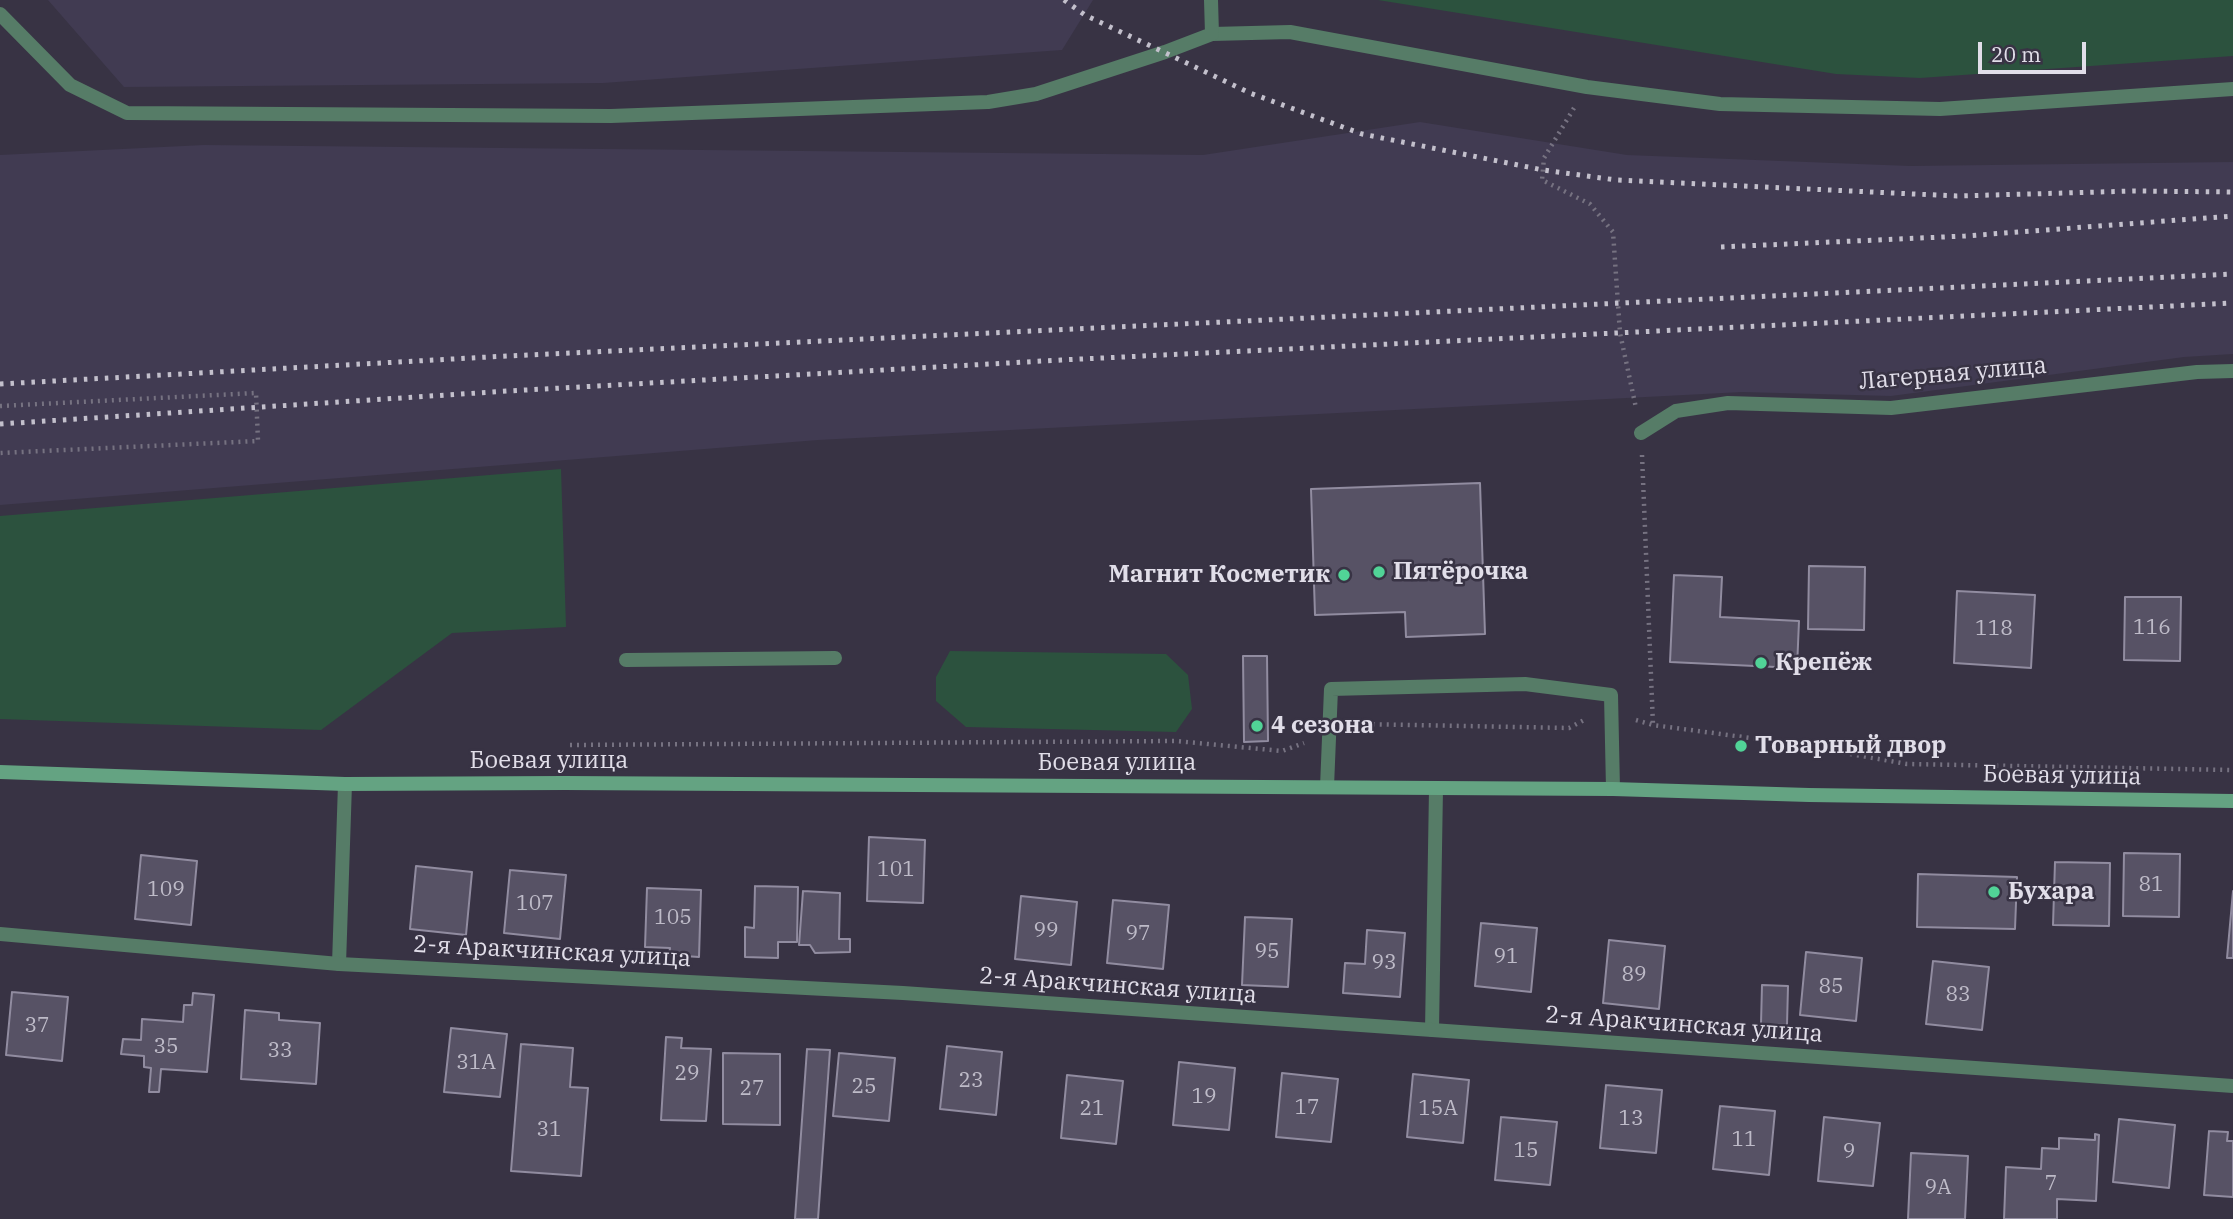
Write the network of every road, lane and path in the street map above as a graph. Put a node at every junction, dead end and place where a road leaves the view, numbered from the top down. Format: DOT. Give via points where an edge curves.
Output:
graph roads {
  1 [pos="1211,0"];
  2 [pos="0,14"];
  3 [pos="1212,34"];
  4 [pos="1587,87"];
  5 [pos="2233,89"];
  6 [pos="2233,371"];
  7 [pos="0,406"];
  8 [pos="1641,433"];
  9 [pos="0,453"];
  10 [pos="835,658"];
  11 [pos="626,660"];
  12 [pos="1611,717"];
  13 [pos="1653,725"];
  14 [pos="1329,734"];
  15 [pos="570,745"];
  16 [pos="2233,769"];
  17 [pos="0,772"];
  18 [pos="345,784"];
  19 [pos="1327,787"];
  20 [pos="1436,789"];
  21 [pos="1613,789"];
  22 [pos="2233,802"];
  23 [pos="0,934"];
  24 [pos="339,964"];
  25 [pos="1432,1030"];
  26 [pos="2233,1086"];
  1 -- 3 [label="street"];
  2 -- 3 [label="street" via="70,85 127,113 611,116 988,102 1036,94"];
  3 -- 4 [label="street" via="1290,32"];
  4 -- 5 [label="street" via="1720,104 1940,109"];
  4 -- 8 [label="path" via="1544,158 1542,180 1590,204 1613,232 1620,333"];
  6 -- 8 [label="street, Лагерная улица" via="1891,408 1728,402 1676,411"];
  7 -- 9 [label="path" via="256,393 258,441"];
  8 -- 13 [label="path"];
  10 -- 11 [label="street"];
  12 -- 13 [label="path"];
  12 -- 14 [label="path" via="1590,717 1569,728 1360,724"];
  12 -- 14 [label="street" via="1611,695 1525,684 1331,689"];
  12 -- 21 [label="street"];
  13 -- 16 [label="path" via="1907,764"];
  14 -- 15 [label="path" via="1282,751 1176,741"];
  14 -- 19 [label="street"];
  17 -- 18 [label="main road, Боевая улица"];
  18 -- 19 [label="main road, Боевая улица"];
  18 -- 24 [label="street"];
  19 -- 20 [label="main road, Боевая улица"];
  20 -- 21 [label="main road, Боевая улица"];
  20 -- 25 [label="street"];
  21 -- 22 [label="main road, Боевая улица"];
  23 -- 24 [label="street, 2-я Аракчинская улица"];
  24 -- 25 [label="street, 2-я Аракчинская улица" via="903,993"];
  25 -- 26 [label="street, 2-я Аракчинская улица"];
}
